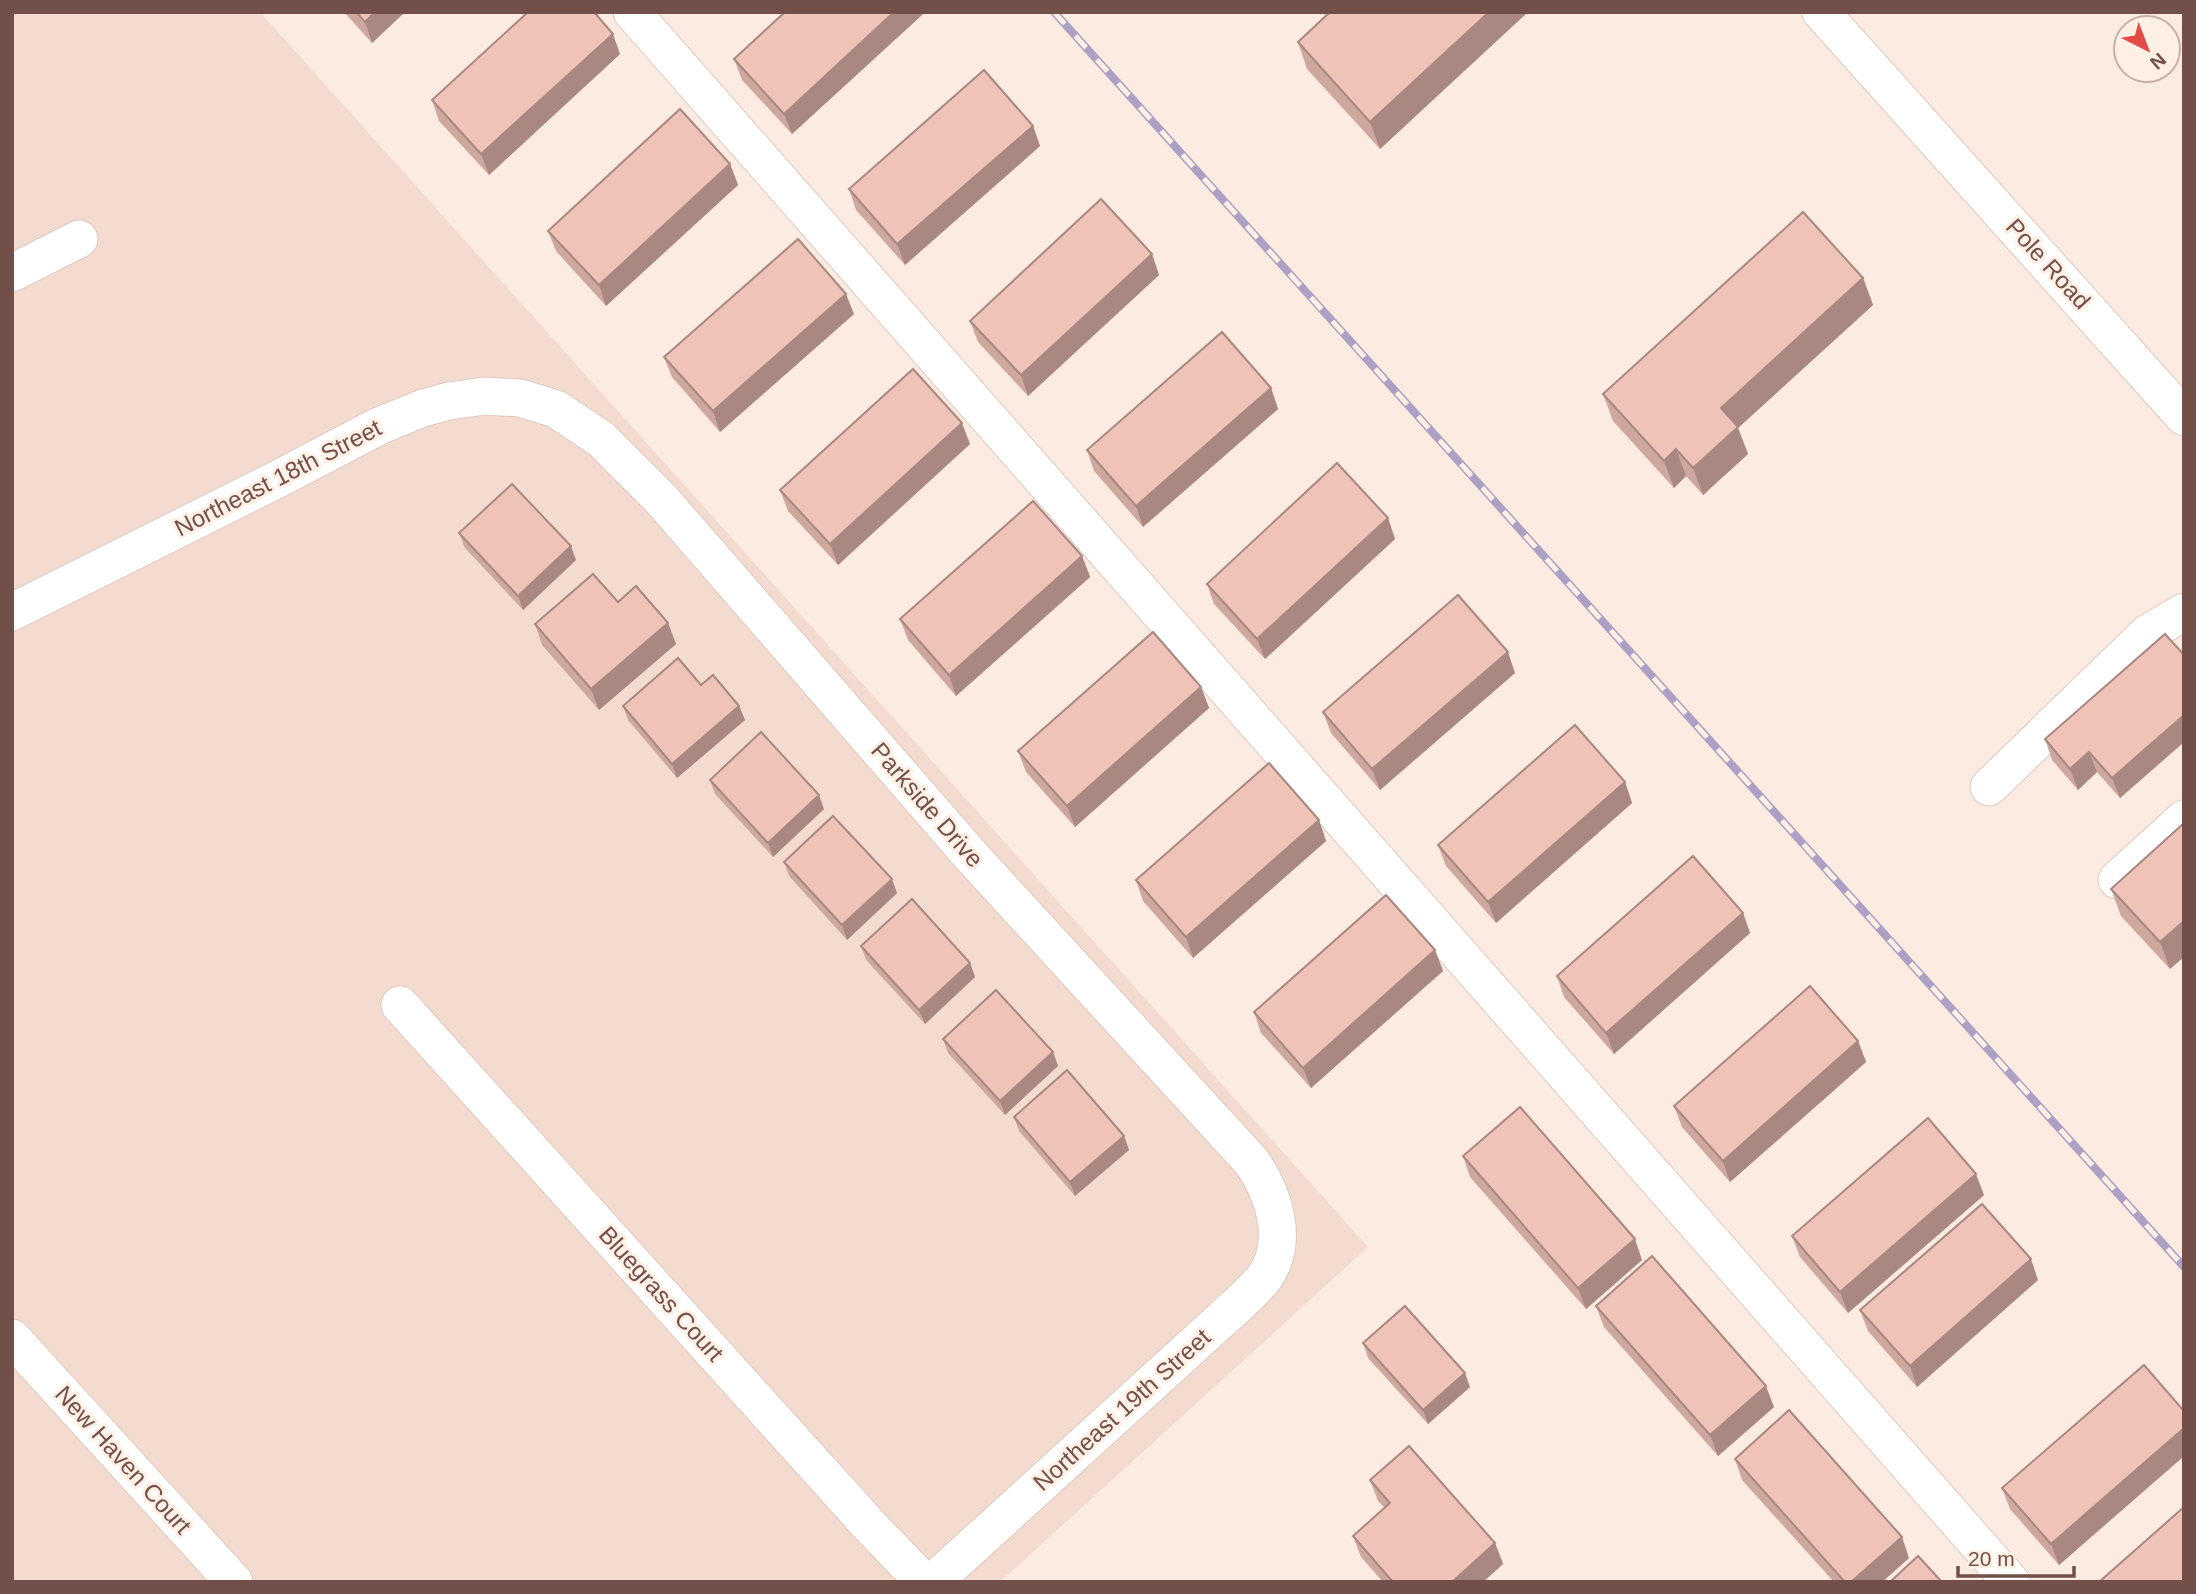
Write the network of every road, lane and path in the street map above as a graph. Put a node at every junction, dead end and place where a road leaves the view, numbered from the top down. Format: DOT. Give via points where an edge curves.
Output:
graph roads {
  1 [pos="632,12"];
  2 [pos="1821,12"];
  3 [pos="79,239"];
  4 [pos="12,273"];
  5 [pos="556,409"];
  6 [pos="2184,416"];
  7 [pos="12,612"];
  8 [pos="2184,612"];
  9 [pos="1989,787"];
  10 [pos="2184,819"];
  11 [pos="2117,880"];
  12 [pos="400,1005"];
  13 [pos="1277,1219"];
  14 [pos="12,1338"];
  15 [pos="234,1582"];
  16 [pos="923,1582"];
  17 [pos="933,1582"];
  18 [pos="2011,1582"];
  1 -- 18 [label="street"];
  2 -- 6 [label="street, Pole Road"];
  3 -- 4 [label="street"];
  5 -- 7 [label="street, Northeast 18th Street" via="520,398 485,396 423,408"];
  5 -- 13 [label="street, Parkside Drive" via="601,439 661,499 972,857 1251,1161 1263,1178"];
  8 -- 9 [label="street" via="2148,634"];
  10 -- 11 [label="street"];
  12 -- 16 [label="street, Bluegrass Court"];
  13 -- 17 [label="street, Northeast 19th Street" via="1275,1255 1264,1277"];
  14 -- 15 [label="street, New Haven Court"];
}
